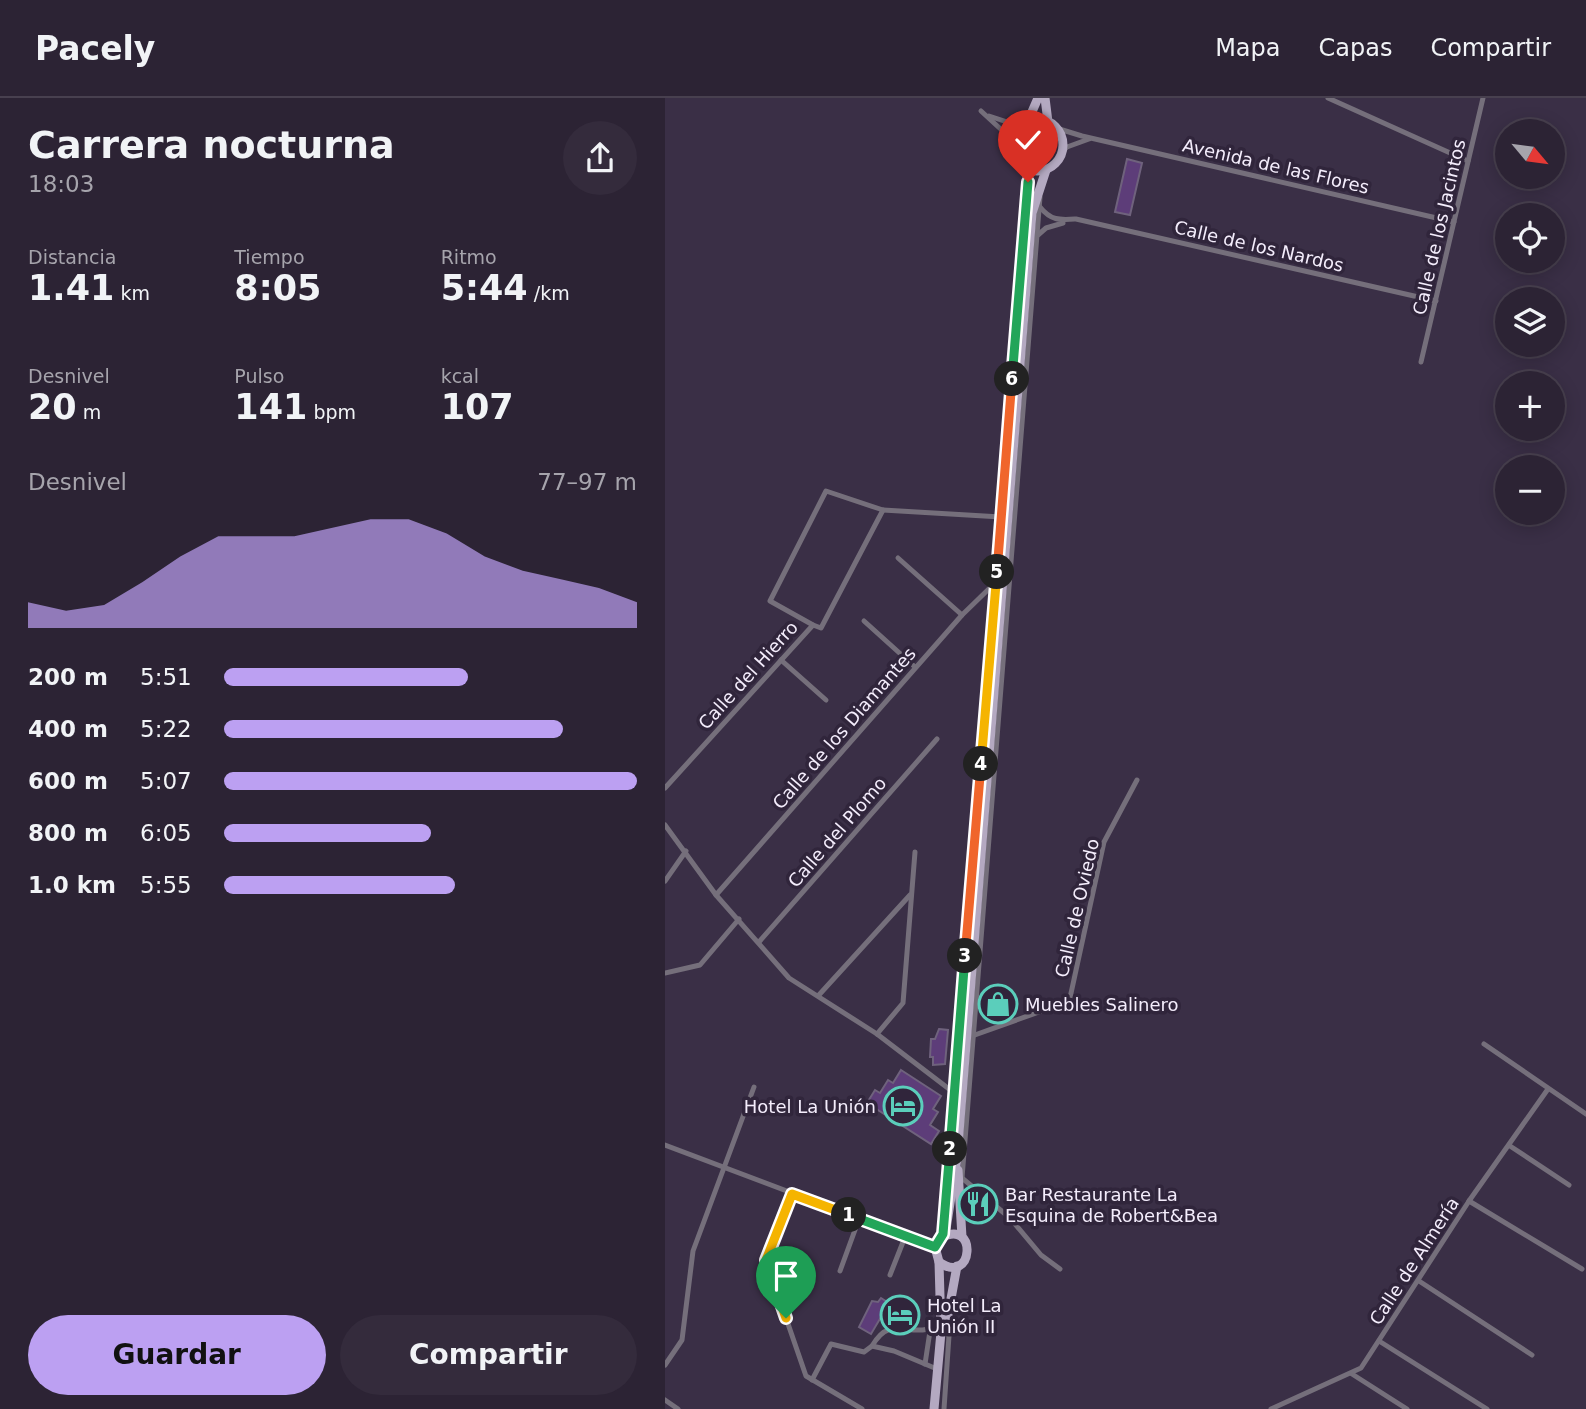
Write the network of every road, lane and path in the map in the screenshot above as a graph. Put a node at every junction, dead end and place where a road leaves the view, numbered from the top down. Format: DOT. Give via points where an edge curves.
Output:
graph roads {
  1 [pos="1036,98"];
  2 [pos="1331,98"];
  3 [pos="1483,98"];
  4 [pos="1046,101"];
  5 [pos="1026,121"];
  6 [pos="1052,125"];
  7 [pos="1092,138"];
  8 [pos="1011,144"];
  9 [pos="1062,152"];
  10 [pos="1468,162"];
  11 [pos="1026,169"];
  12 [pos="1046,170"];
  13 [pos="1029,195"];
  14 [pos="1036,210"];
  15 [pos="1076,219"];
  16 [pos="1454,222"];
  17 [pos="1037,236"];
  18 [pos="1436,301"];
  19 [pos="1422,362"];
  20 [pos="883,510"];
  21 [pos="1001,517"];
  22 [pos="898,558"];
  23 [pos="996,582"];
  24 [pos="961,615"];
  25 [pos="865,621"];
  26 [pos="813,625"];
  27 [pos="781,660"];
  28 [pos="915,667"];
  29 [pos="826,700"];
  30 [pos="937,739"];
  31 [pos="1137,780"];
  32 [pos="665,788"];
  33 [pos="665,825"];
  34 [pos="687,851"];
  35 [pos="915,852"];
  36 [pos="665,881"];
  37 [pos="911,894"];
  38 [pos="716,895"];
  39 [pos="739,919"];
  40 [pos="759,943"];
  41 [pos="665,974"];
  42 [pos="818,996"];
  43 [pos="877,1034"];
  44 [pos="972,1036"];
  45 [pos="1484,1044"];
  46 [pos="754,1087"];
  47 [pos="1548,1089"];
  48 [pos="953,1092"];
  49 [pos="1586,1114"];
  50 [pos="665,1145"];
  51 [pos="1510,1146"];
  52 [pos="957,1158"];
  53 [pos="725,1167"];
  54 [pos="962,1178"];
  55 [pos="1569,1185"];
  56 [pos="792,1194"];
  57 [pos="960,1195"];
  58 [pos="1469,1201"];
  59 [pos="859,1219"];
  60 [pos="905,1237"];
  61 [pos="962,1237"];
  62 [pos="940,1240"];
  63 [pos="939,1262"];
  64 [pos="957,1266"];
  65 [pos="1060,1269"];
  66 [pos="1582,1269"];
  67 [pos="840,1271"];
  68 [pos="890,1275"];
  69 [pos="1419,1281"];
  70 [pos="941,1324"];
  71 [pos="930,1331"];
  72 [pos="1379,1341"];
  73 [pos="872,1346"];
  74 [pos="1532,1355"];
  75 [pos="925,1364"];
  76 [pos="665,1365"];
  77 [pos="937,1369"];
  78 [pos="1352,1374"];
  79 [pos="812,1380"];
  80 [pos="665,1400"];
  81 [pos="678,1409"];
  82 [pos="862,1409"];
  83 [pos="939,1409"];
  84 [pos="1272,1409"];
  85 [pos="1407,1409"];
  86 [pos="1487,1409"];
  1 -- 5 [label="main road"];
  2 -- 10 [label="street"];
  3 -- 10 [label="street, Calle de los Jacintos"];
  4 -- 6 [label="main road"];
  5 -- 6 [label="main road"];
  5 -- 8 [label="main road"];
  5 -- 8 [label="street" via="999,121 981,111"];
  6 -- 7 [label="street, Avenida de las Flores"];
  6 -- 9 [label="main road" via="1061,136"];
  7 -- 9 [label="street"];
  7 -- 16 [label="street, Avenida de las Flores"];
  8 -- 11 [label="main road" via="1012,154"];
  9 -- 12 [label="main road"];
  10 -- 16 [label="street, Calle de los Jacintos"];
  11 -- 12 [label="main road"];
  11 -- 13 [label="main road"];
  12 -- 14 [label="main road"];
  13 -- 14 [label="main road"];
  13 -- 21 [label="street"];
  14 -- 15 [label="street, Calle de los Nardos" via="1053,218"];
  14 -- 17 [label="street"];
  14 -- 52 [label="main road"];
  15 -- 17 [label="street"];
  15 -- 18 [label="street, Calle de los Nardos"];
  16 -- 18 [label="street, Calle de los Jacintos"];
  17 -- 44 [label="street"];
  18 -- 19 [label="street, Calle de los Jacintos"];
  20 -- 21 [label="street"];
  20 -- 26 [label="street, Calle del Hierro" via="821,628"];
  20 -- 26 [label="street" via="826,491 769,601"];
  21 -- 23 [label="street"];
  22 -- 24 [label="street"];
  23 -- 24 [label="street, Calle de los Diamantes"];
  23 -- 48 [label="street"];
  24 -- 28 [label="street, Calle de los Diamantes"];
  25 -- 28 [label="street"];
  26 -- 27 [label="street, Calle del Hierro"];
  27 -- 29 [label="street"];
  27 -- 32 [label="street, Calle del Hierro"];
  28 -- 38 [label="street, Calle de los Diamantes"];
  30 -- 40 [label="street, Calle del Plomo"];
  31 -- 44 [label="street, Calle de Oviedo" via="1104,842 1068,1007 1051,1008"];
  33 -- 34 [label="street"];
  34 -- 36 [label="street"];
  34 -- 38 [label="street"];
  35 -- 37 [label="street"];
  37 -- 42 [label="street"];
  37 -- 43 [label="street" via="903,1003"];
  38 -- 39 [label="street"];
  39 -- 40 [label="street"];
  39 -- 41 [label="street" via="700,965"];
  40 -- 42 [label="street" via="789,978"];
  42 -- 43 [label="street"];
  43 -- 48 [label="street"];
  44 -- 54 [label="street"];
  45 -- 47 [label="street"];
  46 -- 53 [label="street"];
  47 -- 49 [label="street"];
  47 -- 51 [label="street, Calle de Almería"];
  48 -- 62 [label="street"];
  50 -- 53 [label="street"];
  51 -- 55 [label="street"];
  51 -- 58 [label="street, Calle de Almería"];
  52 -- 57 [label="main road"];
  52 -- 62 [label="main road"];
  53 -- 56 [label="street"];
  53 -- 76 [label="street" via="693,1251 682,1340"];
  54 -- 57 [label="street"];
  54 -- 65 [label="street"];
  56 -- 59 [label="street"];
  56 -- 79 [label="street" via="766,1260 806,1376"];
  57 -- 61 [label="main road"];
  58 -- 66 [label="street"];
  58 -- 69 [label="street, Calle de Almería"];
  59 -- 60 [label="street"];
  59 -- 67 [label="street"];
  60 -- 62 [label="street"];
  60 -- 68 [label="street"];
  61 -- 62 [label="main road" via="953,1234"];
  61 -- 64 [label="main road" via="967,1258"];
  62 -- 63 [label="main road"];
  63 -- 64 [label="main road"];
  63 -- 70 [label="main road"];
  64 -- 83 [label="main road"];
  69 -- 72 [label="street, Calle de Almería"];
  69 -- 74 [label="street"];
  70 -- 71 [label="street"];
  70 -- 77 [label="main road"];
  71 -- 73 [label="street" via="888,1327"];
  71 -- 75 [label="street"];
  72 -- 78 [label="street, Calle de Almería"];
  72 -- 86 [label="street"];
  73 -- 75 [label="street"];
  73 -- 79 [label="street" via="864,1352 831,1343"];
  75 -- 77 [label="street"];
  77 -- 83 [label="main road"];
  78 -- 84 [label="street, Calle de Almería"];
  78 -- 85 [label="street"];
  79 -- 82 [label="street"];
  80 -- 81 [label="street"];
}
